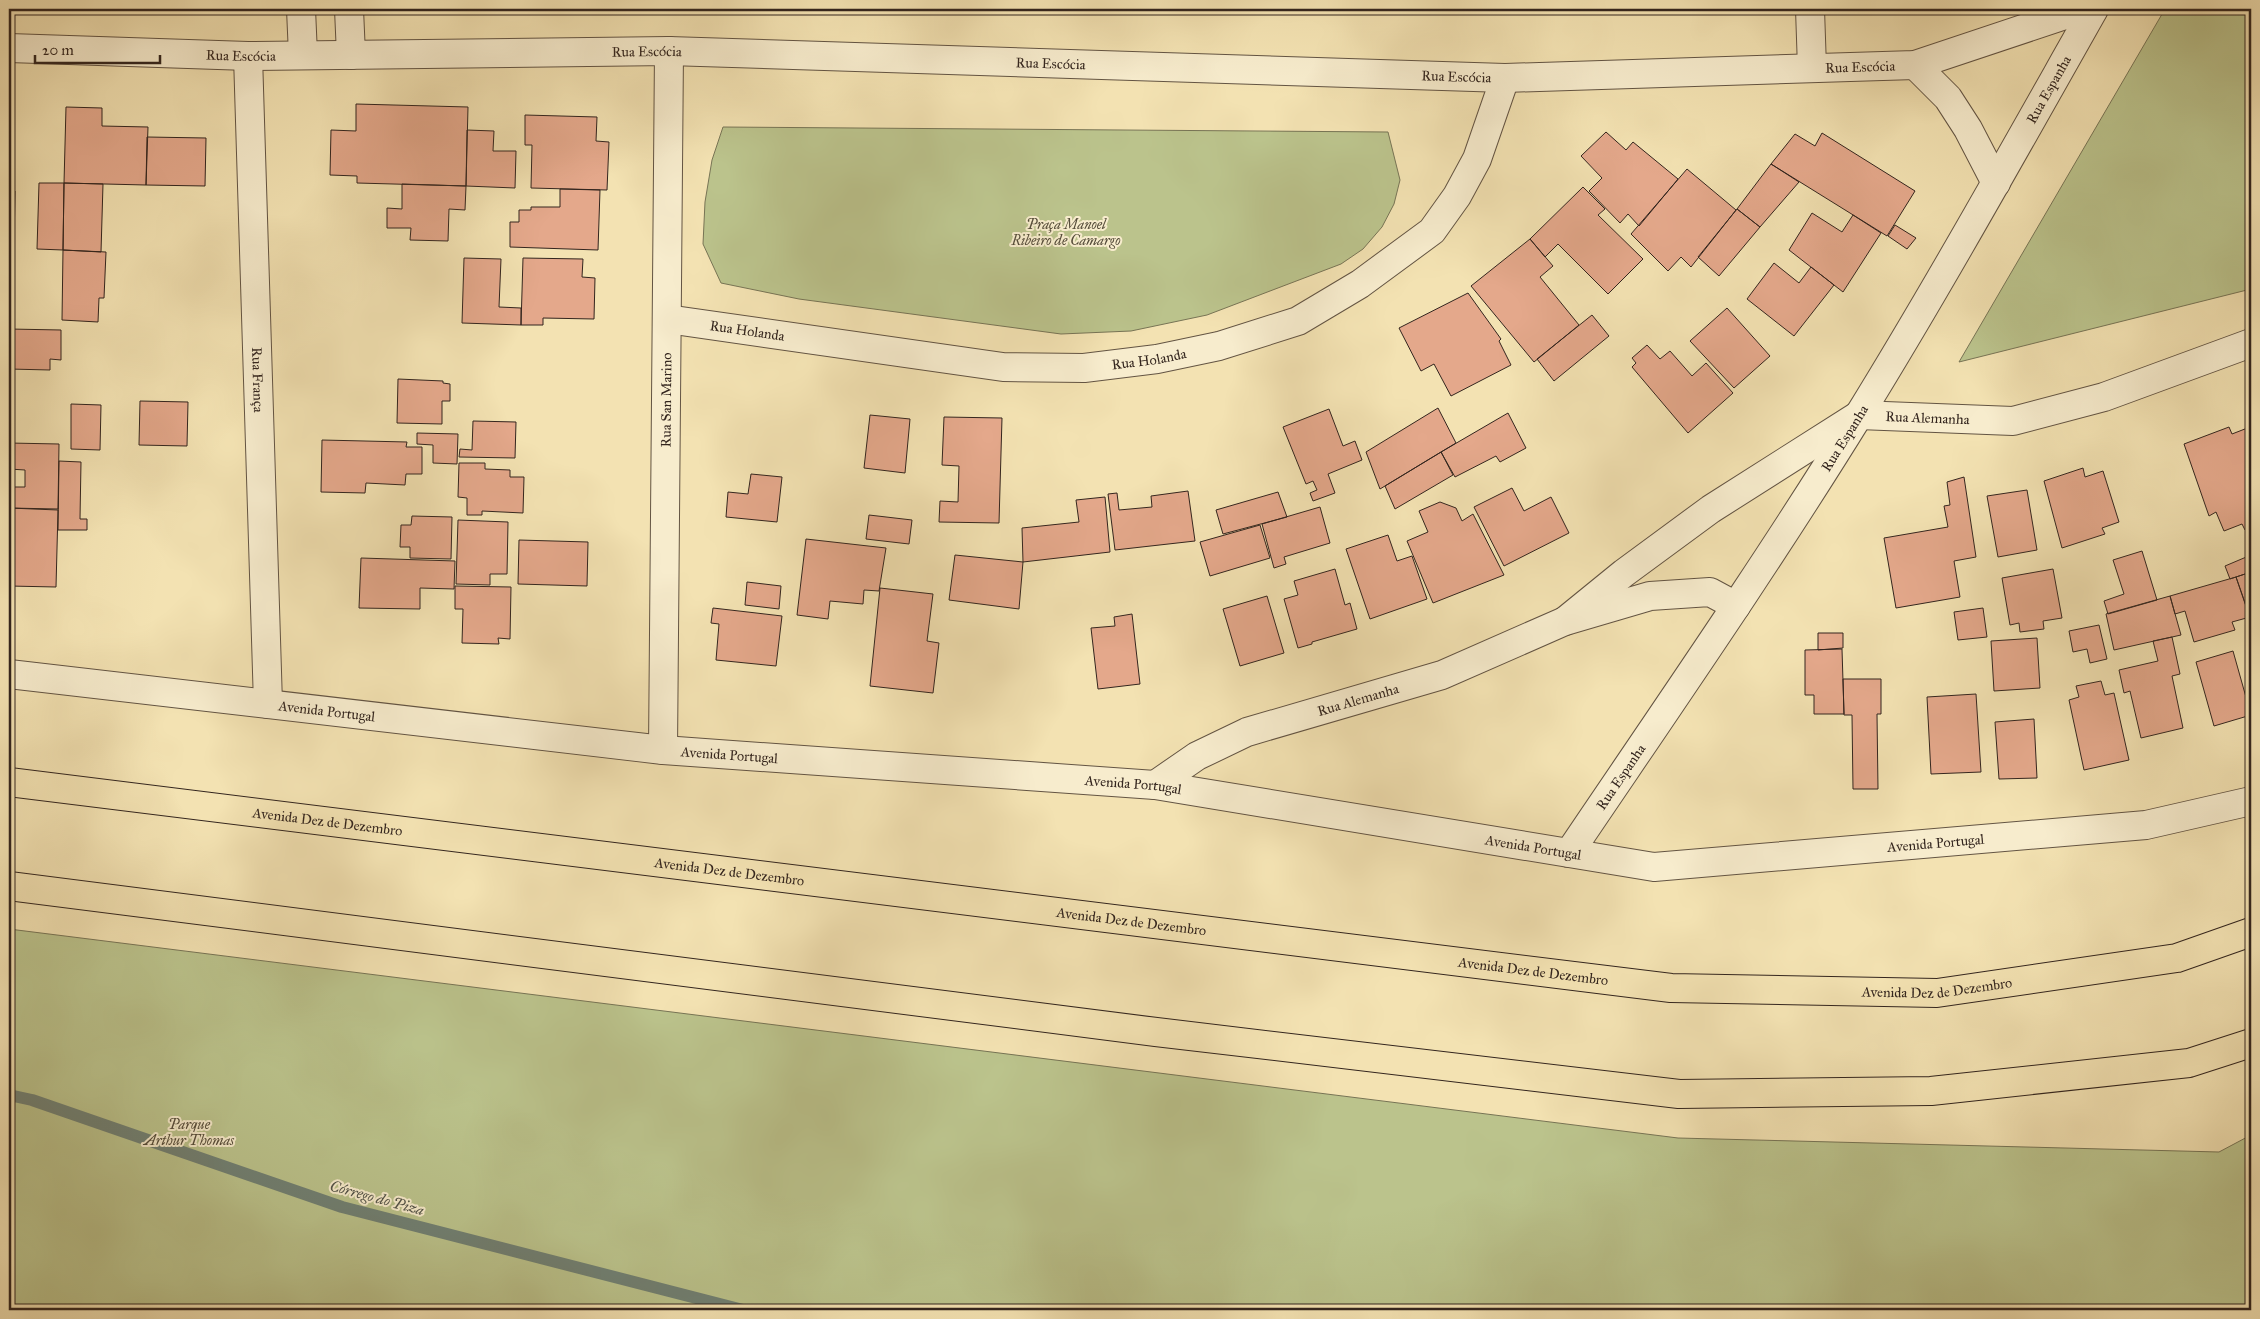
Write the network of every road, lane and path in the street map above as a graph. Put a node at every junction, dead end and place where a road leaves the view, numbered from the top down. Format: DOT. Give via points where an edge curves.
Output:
graph roads {
  1 [pos="301,9"];
  2 [pos="349,9"];
  3 [pos="1810,9"];
  4 [pos="2083,9"];
  5 [pos="2094,9"];
  6 [pos="9,48"];
  7 [pos="669,51"];
  8 [pos="303,55"];
  9 [pos="351,55"];
  10 [pos="248,56"];
  11 [pos="1915,65"];
  12 [pos="1812,68"];
  13 [pos="1505,78"];
  14 [pos="1996,183"];
  15 [pos="667,319"];
  16 [pos="2251,343"];
  17 [pos="1859,416"];
  18 [pos="1736,606"];
  19 [pos="1565,621"];
  20 [pos="9,674"];
  21 [pos="268,704"];
  22 [pos="663,750"];
  23 [pos="9,782"];
  24 [pos="1155,785"];
  25 [pos="48,787"];
  26 [pos="9,791"];
  27 [pos="2251,801"];
  28 [pos="1569,853"];
  29 [pos="9,886"];
  30 [pos="2251,932"];
  31 [pos="2251,1043"];
  1 -- 8 [label="street"];
  2 -- 9 [label="street"];
  3 -- 12 [label="street"];
  4 -- 11 [label="street, Rua Escócia"];
  5 -- 14 [label="street, Rua Espanha"];
  6 -- 10 [label="street, Rua Escócia"];
  7 -- 9 [label="street, Rua Escócia"];
  7 -- 13 [label="street, Rua Escócia"];
  7 -- 15 [label="street, Rua San Marino"];
  8 -- 9 [label="street, Rua Escócia"];
  8 -- 10 [label="street, Rua Escócia"];
  10 -- 21 [label="street, Rua França"];
  11 -- 12 [label="street, Rua Escócia"];
  11 -- 14 [label="street" via="1948,98"];
  12 -- 13 [label="street, Rua Escócia"];
  13 -- 15 [label="street, Rua Holanda" via="1477,159 1457,196 1432,231 1360,284 1298,321 1219,346 1157,359 1084,368 1003,367"];
  14 -- 17 [label="street, Rua Espanha"];
  15 -- 22 [label="street, Rua San Marino"];
  16 -- 17 [label="street, Rua Alemanha" via="2104,397 2013,421"];
  17 -- 18 [label="street, Rua Espanha"];
  17 -- 19 [label="street, Rua Alemanha" via="1711,509"];
  18 -- 19 [label="street, Rua Alemanha" via="1710,592 1650,596"];
  18 -- 28 [label="street, Rua Espanha"];
  19 -- 24 [label="street, Rua Alemanha" via="1442,675 1248,732 1197,756"];
  20 -- 21 [label="street, Avenida Portugal"];
  21 -- 22 [label="street, Avenida Portugal"];
  22 -- 24 [label="street, Avenida Portugal"];
  23 -- 25 [label="highway, Avenida Dez de Dezembro"];
  24 -- 28 [label="street, Avenida Portugal"];
  25 -- 26 [label="highway"];
  25 -- 30 [label="highway, Avenida Dez de Dezembro" via="1671,988 1937,992 2177,958"];
  27 -- 28 [label="street, Avenida Portugal" via="2146,825 1654,867"];
  29 -- 31 [label="highway" via="1156,1032 1679,1094 1931,1091 2189,1063"];
}
